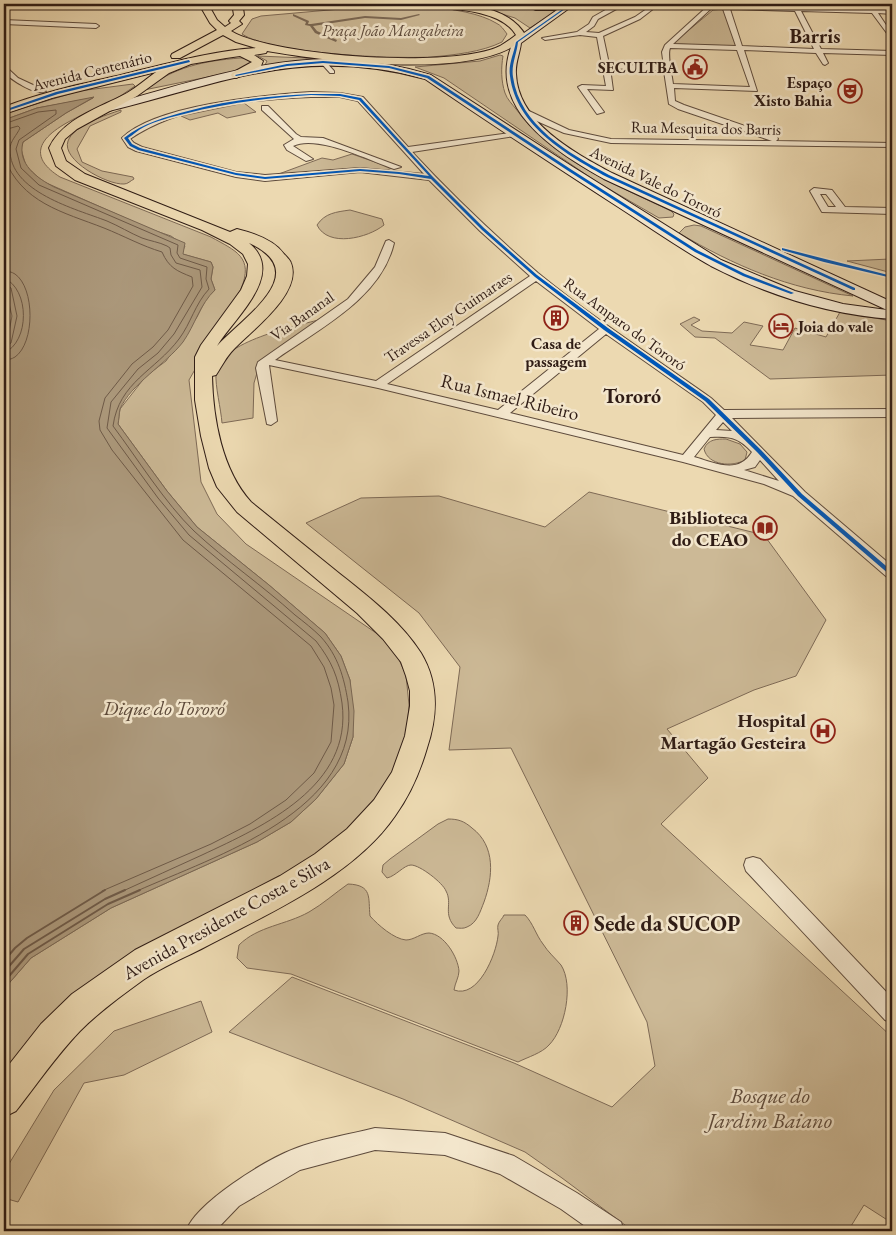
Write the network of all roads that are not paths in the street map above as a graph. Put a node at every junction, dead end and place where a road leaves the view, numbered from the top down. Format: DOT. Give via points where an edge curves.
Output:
graph roads {
  1 [pos="203,4"];
  2 [pos="233,4"];
  3 [pos="424,4"];
  4 [pos="444,4"];
  5 [pos="450,4"];
  6 [pos="527,4"];
  7 [pos="566,4"];
  8 [pos="571,4"];
  9 [pos="619,4"];
  10 [pos="713,4"];
  11 [pos="869,4"];
  12 [pos="796,6"];
  13 [pos="650,9"];
  14 [pos="873,11"];
  15 [pos="892,12"];
  16 [pos="4,22"];
  17 [pos="96,26"];
  18 [pos="224,31"];
  19 [pos="579,33"];
  20 [pos="600,35"];
  21 [pos="545,38"];
  22 [pos="892,38"];
  23 [pos="517,42"];
  24 [pos="666,46"];
  25 [pos="740,48"];
  26 [pos="819,50"];
  27 [pos="281,51"];
  28 [pos="242,52"];
  29 [pos="892,53"];
  30 [pos="184,58"];
  31 [pos="375,60"];
  32 [pos="323,62"];
  33 [pos="826,63"];
  34 [pos="605,66"];
  35 [pos="4,67"];
  36 [pos="669,69"];
  37 [pos="332,72"];
  38 [pos="236,75"];
  39 [pos="428,77"];
  40 [pos="671,86"];
  41 [pos="42,91"];
  42 [pos="4,103"];
  43 [pos="109,108"];
  44 [pos="265,108"];
  45 [pos="4,110"];
  46 [pos="600,112"];
  47 [pos="526,113"];
  48 [pos="514,134"];
  49 [pos="300,139"];
  50 [pos="787,143"];
  51 [pos="892,145"];
  52 [pos="407,150"];
  53 [pos="309,160"];
  54 [pos="432,178"];
  55 [pos="842,210"];
  56 [pos="892,211"];
  57 [pos="696,217"];
  58 [pos="194,222"];
  59 [pos="660,227"];
  60 [pos="389,243"];
  61 [pos="536,276"];
  62 [pos="892,307"];
  63 [pos="892,316"];
  64 [pos="606,329"];
  65 [pos="265,361"];
  66 [pos="203,383"];
  67 [pos="378,384"];
  68 [pos="892,413"];
  69 [pos="501,414"];
  70 [pos="723,414"];
  71 [pos="271,421"];
  72 [pos="706,434"];
  73 [pos="746,438"];
  74 [pos="759,451"];
  75 [pos="686,459"];
  76 [pos="730,471"];
  77 [pos="800,495"];
  78 [pos="892,574"];
  79 [pos="753,865"];
  80 [pos="892,1013"];
  81 [pos="4,1099"];
  82 [pos="198,1231"];
  83 [pos="612,1231"];
  1 -- 18 [label="main road" via="213,22"];
  2 -- 18 [label="main road" via="238,8 239,15 234,22 237,24"];
  3 -- 23 [label="main road" via="467,8 501,17 520,31"];
  4 -- 5 [label="street"];
  6 -- 7 [label="street" via="542,8"];
  8 -- 23 [label="street"];
  9 -- 19 [label="street" via="595,18 592,25"];
  10 -- 24 [label="street"];
  11 -- 14 [label="street"];
  12 -- 14 [label="street"];
  12 -- 25 [label="street" via="726,9"];
  12 -- 26 [label="street"];
  13 -- 20 [label="street" via="638,19"];
  14 -- 15 [label="street"];
  14 -- 22 [label="street"];
  16 -- 17 [label="street"];
  18 -- 27 [label="main road" via="247,43"];
  18 -- 30 [label="main road, Avenida Centenário"];
  19 -- 20 [label="street"];
  19 -- 21 [label="street"];
  20 -- 34 [label="street"];
  23 -- 31 [label="main road" via="496,51 455,60"];
  23 -- 47 [label="street, Avenida Vale do Tororó" via="511,74 518,102"];
  24 -- 25 [label="street"];
  24 -- 36 [label="street"];
  25 -- 26 [label="street"];
  25 -- 40 [label="street" via="754,89"];
  26 -- 29 [label="street"];
  26 -- 33 [label="street"];
  27 -- 28 [label="main road"];
  27 -- 31 [label="main road"];
  28 -- 30 [label="main road" via="219,48"];
  28 -- 38 [label="main road" via="258,61"];
  30 -- 41 [label="main road, Avenida Centenário"];
  30 -- 43 [label="main road, Avenida Presidente Costa e Silva"];
  30 -- 45 [label="main road, Avenida Centenário"];
  31 -- 39 [label="main road" via="415,69"];
  32 -- 37 [label="street"];
  32 -- 38 [label="street, Avenida Presidente Costa e Silva"];
  32 -- 39 [label="street, Avenida Presidente Costa e Silva" via="388,67"];
  34 -- 36 [label="street"];
  34 -- 46 [label="street" via="610,88 582,87"];
  35 -- 41 [label="street" via="21,83"];
  36 -- 40 [label="street"];
  38 -- 43 [label="street, Avenida Presidente Costa e Silva"];
  39 -- 48 [label="street, Avenida Vale do Tororó"];
  40 -- 50 [label="street" via="675,105"];
  41 -- 42 [label="main road, Avenida Centenário"];
  41 -- 45 [label="main road"];
  43 -- 58 [label="main road, Avenida Presidente Costa e Silva" via="73,126 60,137 55,148 61,163 80,177"];
  44 -- 49 [label="street"];
  47 -- 50 [label="street, Rua Mesquita dos Barris" via="559,129 593,139"];
  47 -- 57 [label="street, Avenida Vale do Tororó" via="547,136 576,158"];
  48 -- 52 [label="street"];
  48 -- 59 [label="street, Avenida Vale do Tororó"];
  49 -- 53 [label="street" via="288,145"];
  49 -- 54 [label="street" via="320,140"];
  50 -- 51 [label="street, Rua Mesquita dos Barris"];
  52 -- 54 [label="street, Rua Amparo do Tororó"];
  52 -- 54 [label="street, Rua Amparo do Tororó" via="360,99 336,95 282,96 194,110 139,128 126,138 131,146 139,149 254,177 274,179 360,170"];
  54 -- 61 [label="street, Rua Amparo do Tororó"];
  55 -- 56 [label="street"];
  57 -- 59 [label="street"];
  57 -- 62 [label="street, Avenida Vale do Tororó"];
  58 -- 66 [label="main road, Avenida Presidente Costa e Silva" via="244,246 256,261 257,270 249,290 209,345 203,365"];
  58 -- 66 [label="main road" via="264,244 276,253 284,271 278,295 221,353"];
  59 -- 63 [label="street, Avenida Vale do Tororó" via="720,264 778,289 844,308"];
  60 -- 65 [label="street, Via Bananal" via="380,264 352,301"];
  61 -- 64 [label="street, Rua Amparo do Tororó"];
  61 -- 67 [label="street, Travessa Eloy Guimaraes"];
  64 -- 69 [label="street"];
  64 -- 70 [label="street, Rua Amparo do Tororó"];
  65 -- 67 [label="street, Rua Ismael Ribeiro"];
  65 -- 71 [label="street, Via Bananal" via="262,368"];
  66 -- 81 [label="main road, Avenida Presidente Costa e Silva" via="218,465 230,492 372,614 410,657 419,676 423,699 414,754 403,782 358,838 326,864 290,886 127,972 94,996 62,1026"];
  67 -- 69 [label="street, Rua Ismael Ribeiro"];
  68 -- 70 [label="street"];
  69 -- 75 [label="street, Rua Ismael Ribeiro"];
  70 -- 72 [label="street"];
  70 -- 73 [label="street, Rua Amparo do Tororó"];
  72 -- 73 [label="street" via="725,433"];
  72 -- 75 [label="street"];
  73 -- 74 [label="street, Rua Amparo do Tororó"];
  74 -- 76 [label="street" via="751,464"];
  74 -- 77 [label="street, Rua Amparo do Tororó"];
  75 -- 76 [label="street, Rua Ismael Ribeiro"];
  76 -- 77 [label="street, Rua Ismael Ribeiro" via="769,481"];
  77 -- 78 [label="street"];
  79 -- 80 [label="street"];
  82 -- 83 [label="street" via="231,1198 296,1160 374,1139 445,1144 506,1164"];
}
